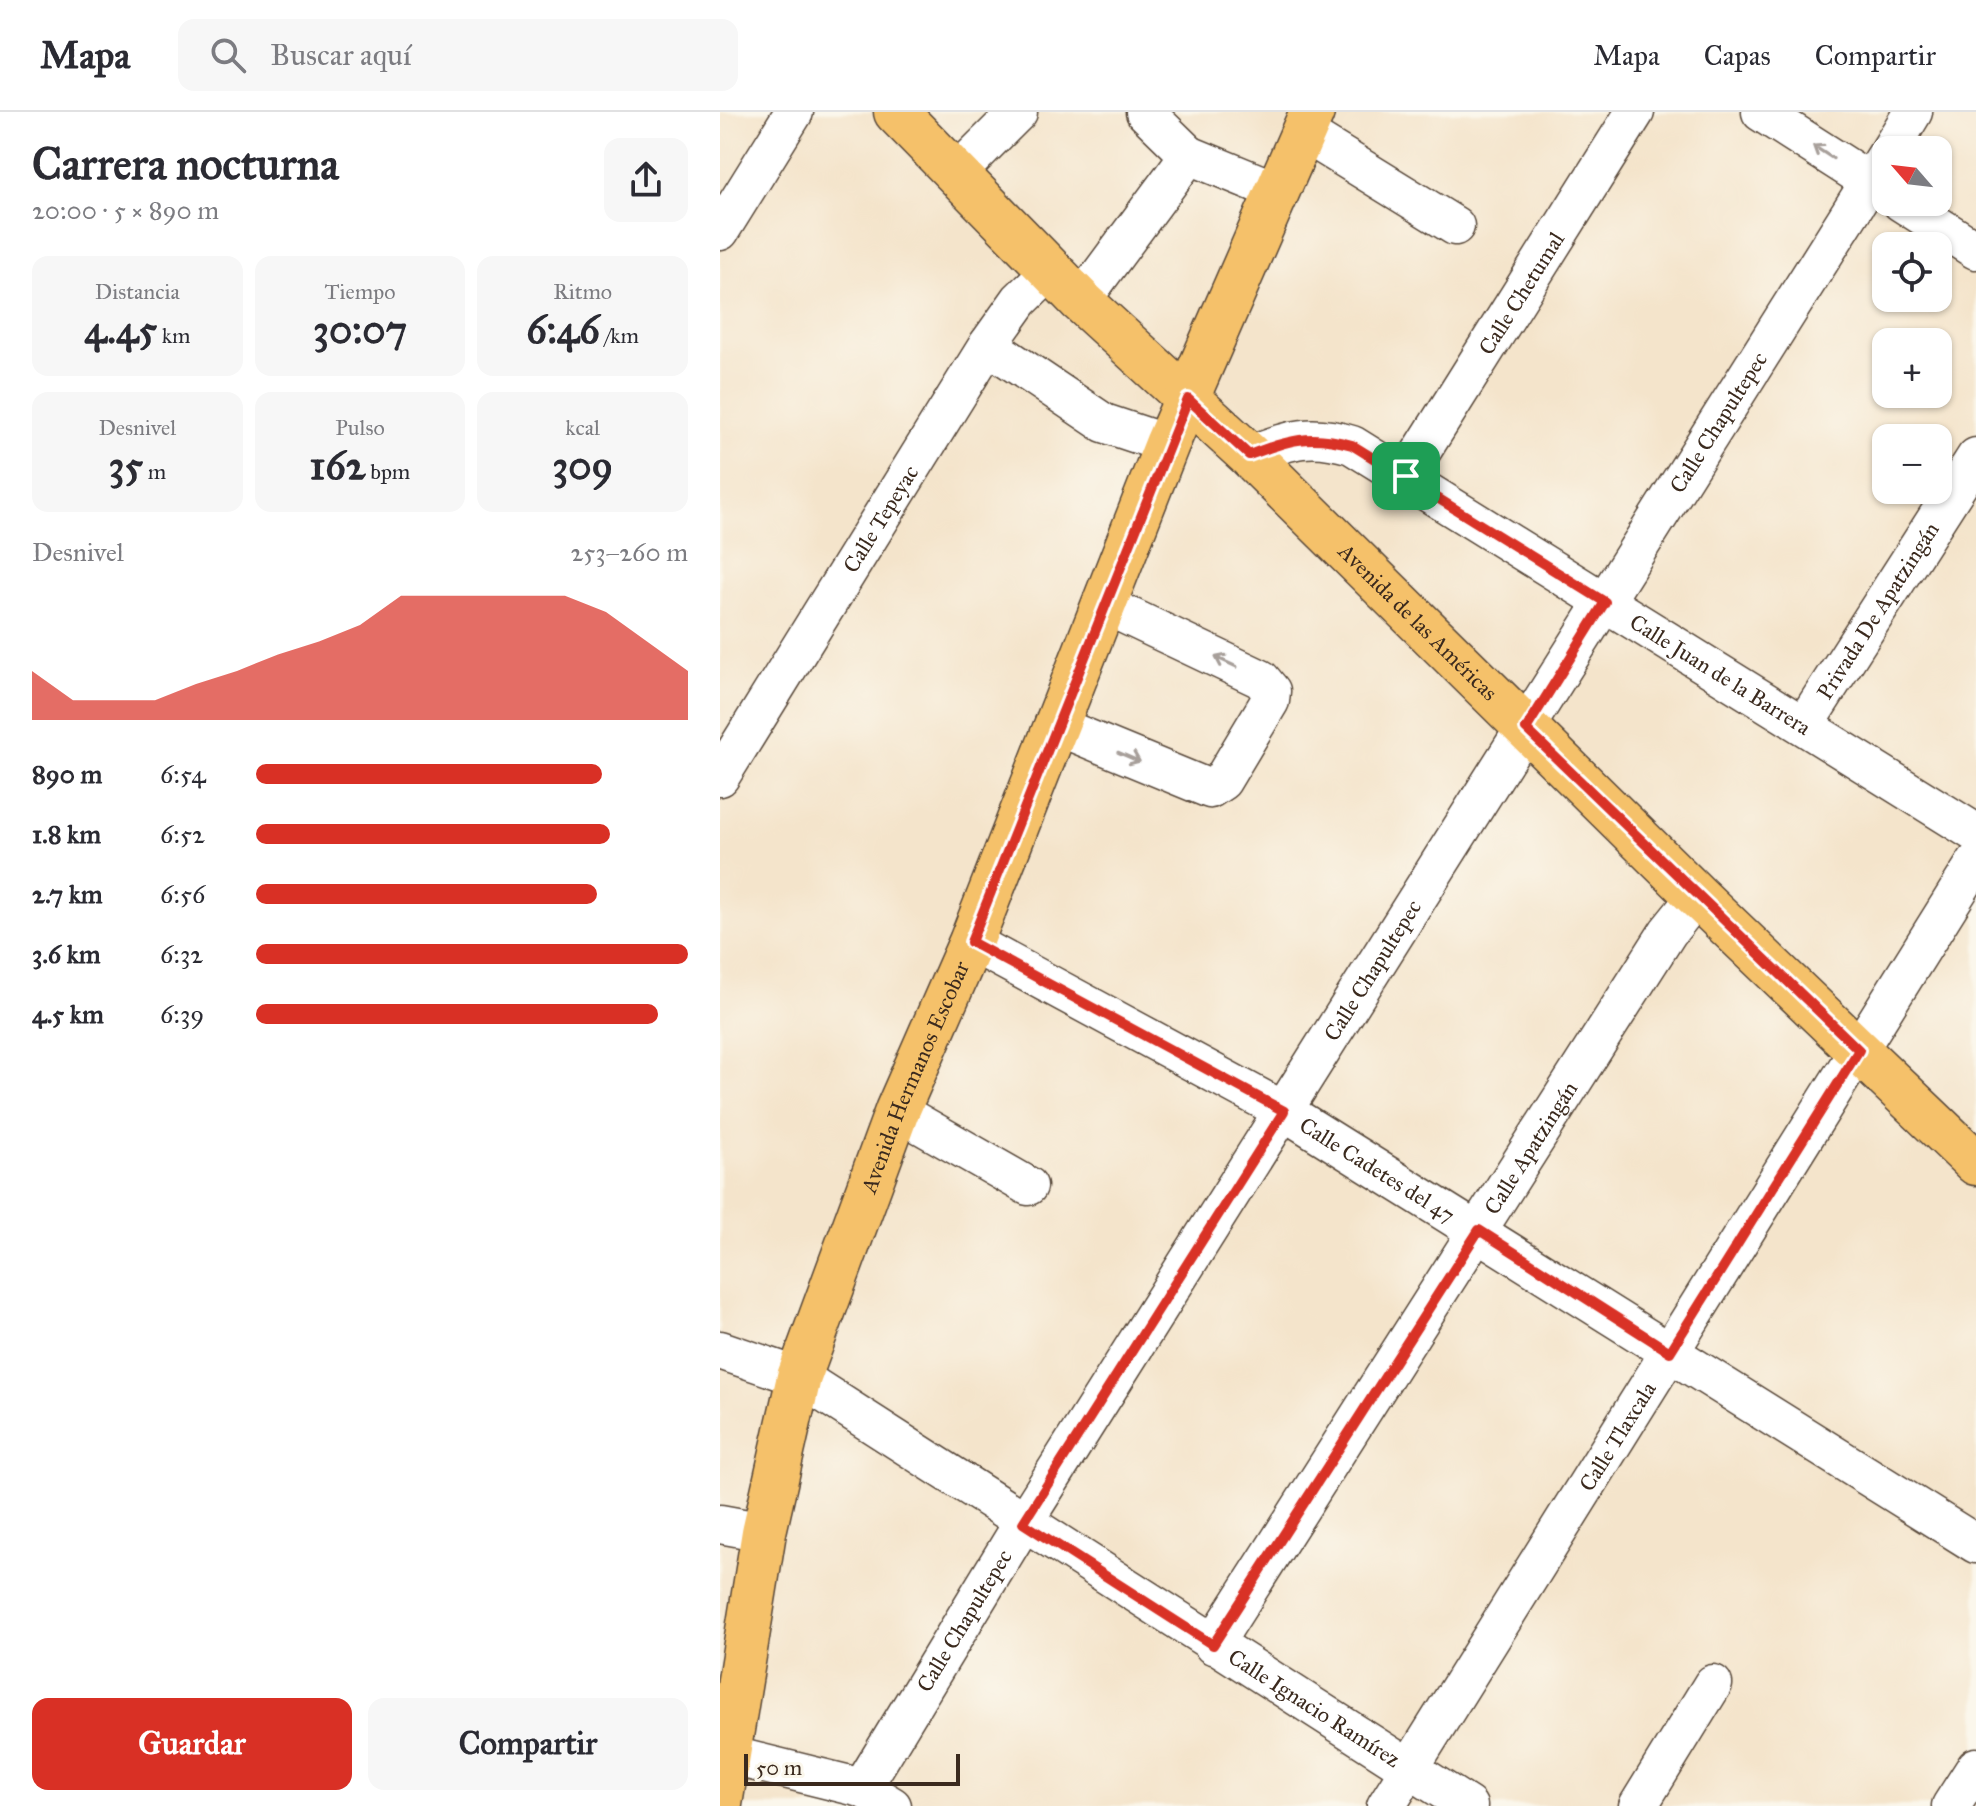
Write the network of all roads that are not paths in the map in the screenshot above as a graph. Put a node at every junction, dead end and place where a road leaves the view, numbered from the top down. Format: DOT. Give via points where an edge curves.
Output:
graph roads {
  1 [pos="794,112"];
  2 [pos="896,112"];
  3 [pos="1018,112"];
  4 [pos="1145,112"];
  5 [pos="1635,112"];
  6 [pos="1761,112"];
  7 [pos="1913,112"];
  8 [pos="1308,122"];
  9 [pos="1898,136"];
  10 [pos="1189,155"];
  11 [pos="1872,172"];
  12 [pos="957,173"];
  13 [pos="1872,191"];
  14 [pos="1279,192"];
  15 [pos="1923,216"];
  16 [pos="1455,226"];
  17 [pos="720,231"];
  18 [pos="1976,250"];
  19 [pos="1051,270"];
  20 [pos="1081,301"];
  21 [pos="988,345"];
  22 [pos="1188,399"];
  23 [pos="1167,444"];
  24 [pos="1249,455"];
  25 [pos="1976,457"];
  26 [pos="1406,476"];
  27 [pos="1605,602"];
  28 [pos="1105,605"];
  29 [pos="1804,725"];
  30 [pos="1057,726"];
  31 [pos="1526,729"];
  32 [pos="720,777"];
  33 [pos="1976,833"];
  34 [pos="1976,862"];
  35 [pos="1697,896"];
  36 [pos="971,942"];
  37 [pos="1859,1050"];
  38 [pos="897,1111"];
  39 [pos="1284,1111"];
  40 [pos="1976,1163"];
  41 [pos="1028,1186"];
  42 [pos="1479,1230"];
  43 [pos="720,1350"];
  44 [pos="1670,1352"];
  45 [pos="799,1377"];
  46 [pos="1023,1523"];
  47 [pos="720,1524"];
  48 [pos="764,1532"];
  49 [pos="1976,1544"];
  50 [pos="1213,1645"];
  51 [pos="1713,1684"];
  52 [pos="724,1754"];
  53 [pos="1976,1767"];
  54 [pos="1410,1769"];
  55 [pos="877,1797"];
  56 [pos="720,1804"];
  57 [pos="1386,1806"];
  58 [pos="1468,1806"];
  59 [pos="1638,1806"];
  60 [pos="1951,1806"];
  1 -- 17 [label="street"];
  2 -- 12 [label="main road, Avenida de las Américas"];
  3 -- 12 [label="street"];
  4 -- 10 [label="street"];
  5 -- 26 [label="street, Calle Chetumal"];
  11 -- 6 [label="street, one-way"];
  7 -- 9 [label="street"];
  8 -- 14 [label="main road, Avenida Hermanos Escobar"];
  8 -- 16 [label="street"];
  10 -- 14 [label="street"];
  10 -- 20 [label="street"];
  12 -- 19 [label="main road, Avenida de las Américas"];
  13 -- 27 [label="street, Calle Chapultepec"];
  14 -- 22 [label="main road, Avenida Hermanos Escobar"];
  15 -- 18 [label="street"];
  19 -- 20 [label="main road, Avenida de las Américas"];
  19 -- 21 [label="street, Calle Tepeyac" via="1020,300"];
  20 -- 22 [label="main road, Avenida de las Américas"];
  21 -- 23 [label="street" via="1104,423"];
  21 -- 32 [label="street, Calle Tepeyac"];
  22 -- 23 [label="main road, Avenida Hermanos Escobar"];
  22 -- 24 [label="main road, Avenida de las Américas"];
  23 -- 28 [label="main road, Avenida Hermanos Escobar"];
  24 -- 26 [label="street, Calle Juan de la Barrera" via="1293,439 1323,437 1352,445"];
  24 -- 31 [label="main road, Avenida de las Américas"];
  25 -- 29 [label="street, Privada De Apatzingán"];
  26 -- 27 [label="street, Calle Juan de la Barrera"];
  27 -- 29 [label="street, Calle Juan de la Barrera"];
  27 -- 31 [label="street, Calle Chapultepec"];
  28 -- 30 [label="main road, Avenida Hermanos Escobar"];
  30 -- 28 [label="street, one-way" via="1210,789 1222,781 1270,701 1271,691 1261,679"];
  29 -- 33 [label="street, Calle Juan de la Barrera"];
  30 -- 36 [label="main road, Avenida Hermanos Escobar"];
  31 -- 35 [label="main road, Avenida de las Américas"];
  31 -- 39 [label="street, Calle Chapultepec"];
  34 -- 37 [label="street, Calle Tlaxcala"];
  35 -- 37 [label="main road, Avenida de las Américas"];
  35 -- 42 [label="street, Calle Apatzingán" via="1668,932"];
  36 -- 38 [label="main road, Avenida Hermanos Escobar"];
  36 -- 39 [label="street, Calle Cadetes del 47"];
  37 -- 40 [label="main road, Avenida de las Américas"];
  37 -- 44 [label="street, Calle Tlaxcala"];
  38 -- 41 [label="street"];
  38 -- 45 [label="main road, Avenida Hermanos Escobar"];
  39 -- 42 [label="street, Calle Cadetes del 47"];
  39 -- 46 [label="street, Calle Chapultepec"];
  42 -- 44 [label="street, Calle Cadetes del 47"];
  42 -- 50 [label="street, Calle Apatzingán"];
  43 -- 45 [label="street, Calle Ignacio Ramírez"];
  44 -- 49 [label="street, Calle Cadetes del 47"];
  44 -- 54 [label="street, Calle Tlaxcala"];
  45 -- 46 [label="street, Calle Ignacio Ramírez"];
  45 -- 48 [label="main road, Avenida Hermanos Escobar"];
  46 -- 50 [label="street, Calle Ignacio Ramírez"];
  46 -- 55 [label="street, Calle Chapultepec"];
  47 -- 48 [label="street"];
  48 -- 52 [label="main road, Avenida Hermanos Escobar"];
  50 -- 54 [label="street, Calle Ignacio Ramírez"];
  51 -- 59 [label="street"];
  52 -- 55 [label="street"];
  52 -- 56 [label="main road, Avenida Hermanos Escobar"];
  53 -- 60 [label="street"];
  54 -- 57 [label="street, Calle Tlaxcala"];
  54 -- 58 [label="street, Calle Ignacio Ramírez"];
}
